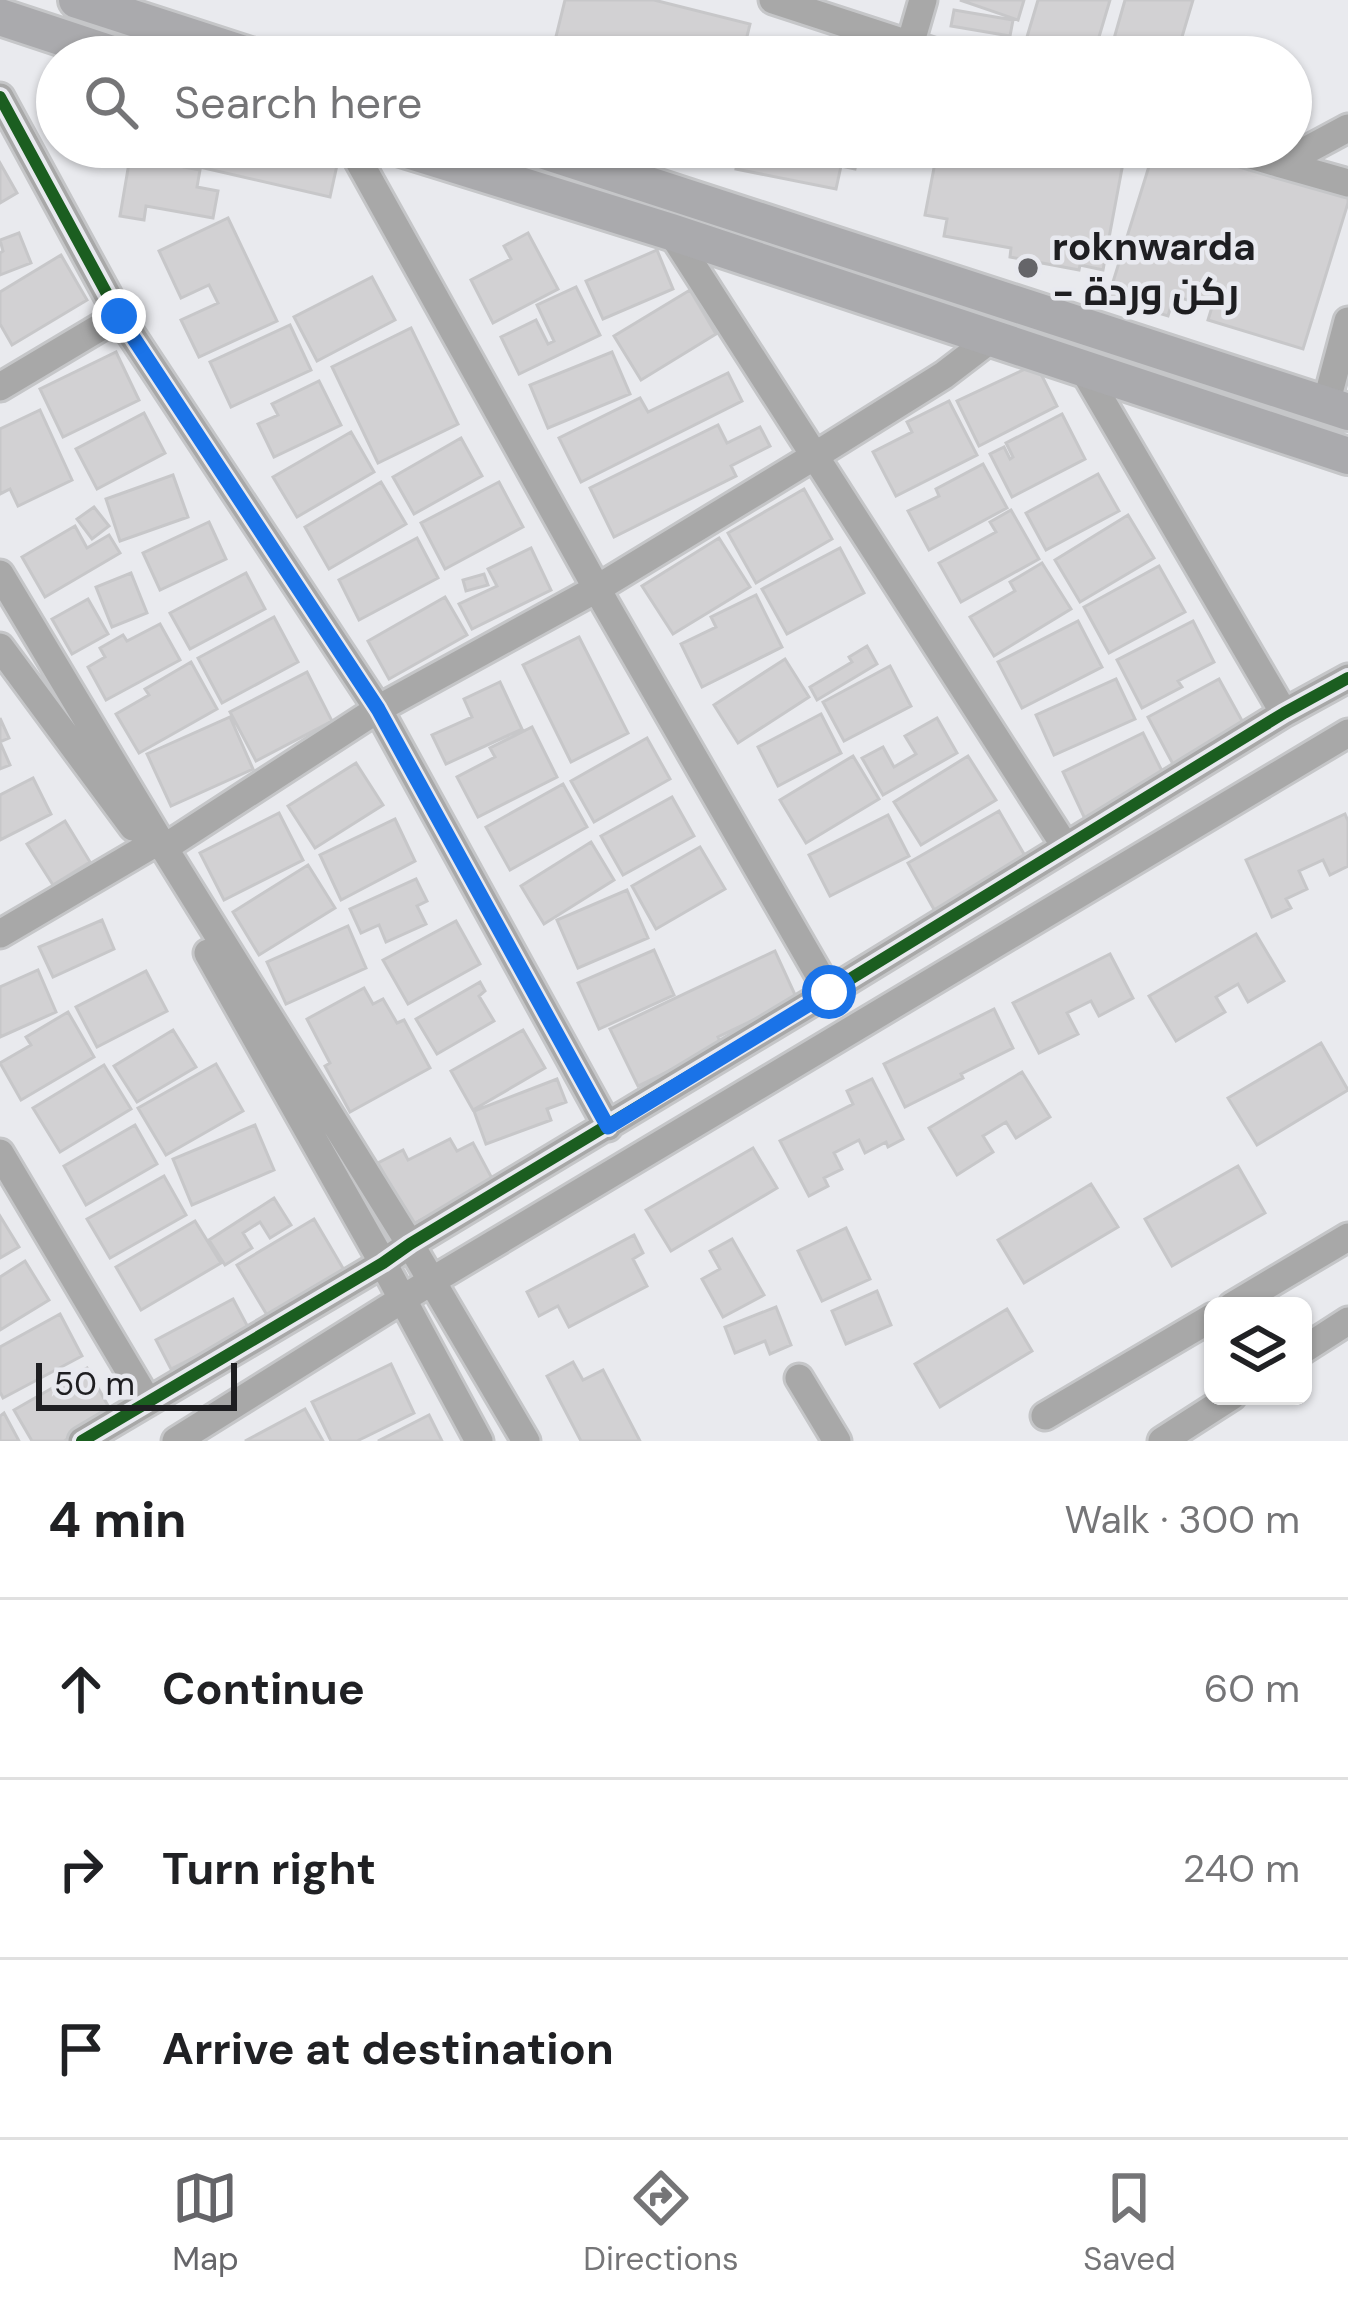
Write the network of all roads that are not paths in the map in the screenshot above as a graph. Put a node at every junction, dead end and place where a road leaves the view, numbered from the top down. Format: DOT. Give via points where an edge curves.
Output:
graph roads {
  1 [pos="77,0"];
  2 [pos="773,0"];
  3 [pos="923,0"];
  4 [pos="0,17"];
  5 [pos="57,36"];
  6 [pos="188,36"];
  7 [pos="885,36"];
  8 [pos="912,36"];
  9 [pos="0,97"];
  10 [pos="1348,128"];
  11 [pos="1312,147"];
  12 [pos="36,163"];
  13 [pos="39,168"];
  14 [pos="363,168"];
  15 [pos="465,168"];
  16 [pos="597,168"];
  17 [pos="1296,168"];
  18 [pos="1348,182"];
  19 [pos="671,232"];
  20 [pos="119,316"];
  21 [pos="1348,321"];
  22 [pos="991,339"];
  23 [pos="1082,369"];
  24 [pos="0,387"];
  25 [pos="1337,408"];
  26 [pos="1348,456"];
  27 [pos="813,457"];
  28 [pos="0,574"];
  29 [pos="598,588"];
  30 [pos="0,647"];
  31 [pos="1348,678"];
  32 [pos="378,709"];
  33 [pos="1284,713"];
  34 [pos="1348,733"];
  35 [pos="1065,846"];
  36 [pos="156,848"];
  37 [pos="0,934"];
  38 [pos="829,992"];
  39 [pos="608,1127"];
  40 [pos="0,1153"];
  41 [pos="1348,1237"];
  42 [pos="410,1244"];
  43 [pos="383,1263"];
  44 [pos="430,1282"];
  45 [pos="1254,1297"];
  46 [pos="402,1299"];
  47 [pos="1204,1322"];
  48 [pos="1348,1322"];
  49 [pos="1312,1344"];
  50 [pos="799,1378"];
  51 [pos="148,1402"];
  52 [pos="1218,1405"];
  53 [pos="1045,1415"];
  54 [pos="82,1441"];
  55 [pos="177,1441"];
  56 [pos="479,1441"];
  57 [pos="526,1441"];
  58 [pos="837,1441"];
  59 [pos="1162,1441"];
  1 -- 6 [label="main road"];
  2 -- 7 [label="street"];
  3 -- 8 [label="street"];
  4 -- 5 [label="main road"];
  9 -- 12 [label="street"];
  10 -- 11 [label="street"];
  13 -- 20 [label="street"];
  14 -- 29 [label="street"];
  15 -- 19 [label="main road"];
  16 -- 25 [label="main road"];
  17 -- 18 [label="street"];
  19 -- 22 [label="main road"];
  19 -- 27 [label="street"];
  20 -- 24 [label="street"];
  20 -- 32 [label="street"];
  21 -- 25 [label="street"];
  22 -- 23 [label="main road"];
  22 -- 27 [label="street"];
  23 -- 26 [label="main road"];
  23 -- 33 [label="street"];
  27 -- 29 [label="street"];
  27 -- 35 [label="street"];
  28 -- 36 [label="street"];
  29 -- 32 [label="street"];
  29 -- 38 [label="street"];
  30 -- 36 [label="street"];
  31 -- 33 [label="street"];
  32 -- 36 [label="street"];
  32 -- 39 [label="street"];
  33 -- 35 [label="street"];
  34 -- 44 [label="street"];
  35 -- 38 [label="street"];
  36 -- 37 [label="street"];
  36 -- 42 [label="street"];
  36 -- 43 [label="street"];
  38 -- 39 [label="street"];
  39 -- 42 [label="street"];
  40 -- 51 [label="street"];
  41 -- 45 [label="street"];
  42 -- 43 [label="street"];
  42 -- 44 [label="street"];
  43 -- 46 [label="street"];
  43 -- 51 [label="street"];
  44 -- 46 [label="street"];
  44 -- 57 [label="street"];
  46 -- 55 [label="street"];
  46 -- 56 [label="street"];
  47 -- 53 [label="street"];
  48 -- 49 [label="street"];
  50 -- 58 [label="street"];
  51 -- 54 [label="street"];
  52 -- 59 [label="street"];
}
